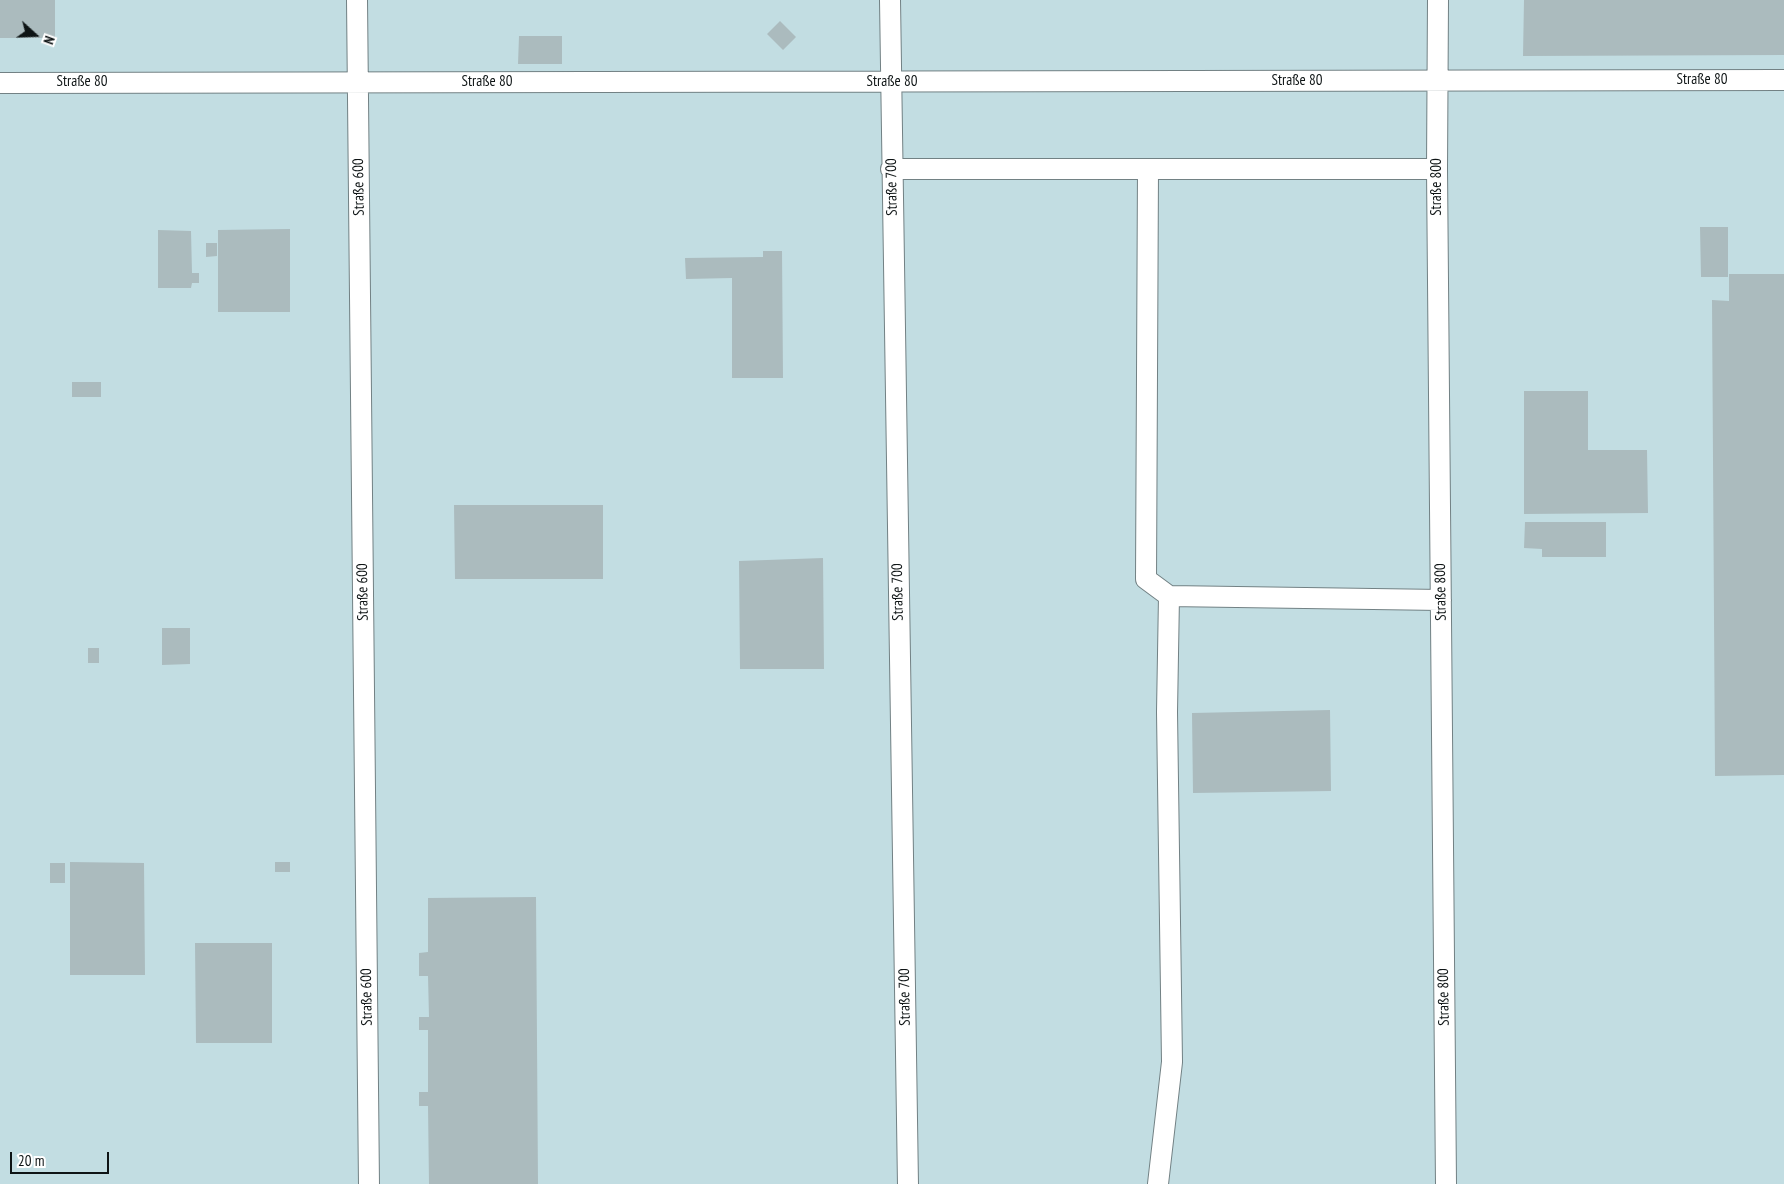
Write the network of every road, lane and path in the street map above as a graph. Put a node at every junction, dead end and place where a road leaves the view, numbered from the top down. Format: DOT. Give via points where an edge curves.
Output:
graph roads {
  1 [pos="357,0"];
  2 [pos="890,0"];
  3 [pos="1438,0"];
  4 [pos="1784,80"];
  5 [pos="1438,81"];
  6 [pos="0,82"];
  7 [pos="358,82"];
  8 [pos="890,82"];
  9 [pos="1436,168"];
  10 [pos="891,169"];
  11 [pos="1148,169"];
  12 [pos="1169,596"];
  13 [pos="1441,600"];
  14 [pos="369,1184"];
  15 [pos="908,1184"];
  16 [pos="1158,1184"];
  17 [pos="1446,1184"];
  1 -- 7 [label="lane, Straße 600"];
  2 -- 8 [label="lane, Straße 700"];
  3 -- 5 [label="lane, Straße 800"];
  4 -- 5 [label="lane, Straße 80"];
  5 -- 8 [label="lane, Straße 80"];
  5 -- 9 [label="lane, Straße 800"];
  6 -- 7 [label="lane, Straße 80"];
  7 -- 8 [label="lane, Straße 80"];
  7 -- 14 [label="lane, Straße 600"];
  8 -- 10 [label="lane, Straße 700"];
  9 -- 11 [label="lane"];
  9 -- 13 [label="lane, Straße 800"];
  10 -- 11 [label="lane"];
  10 -- 15 [label="lane, Straße 700"];
  11 -- 12 [label="lane" via="1146,579"];
  12 -- 13 [label="lane"];
  12 -- 16 [label="lane" via="1167,712 1172,1062"];
  13 -- 17 [label="lane, Straße 800"];
}
